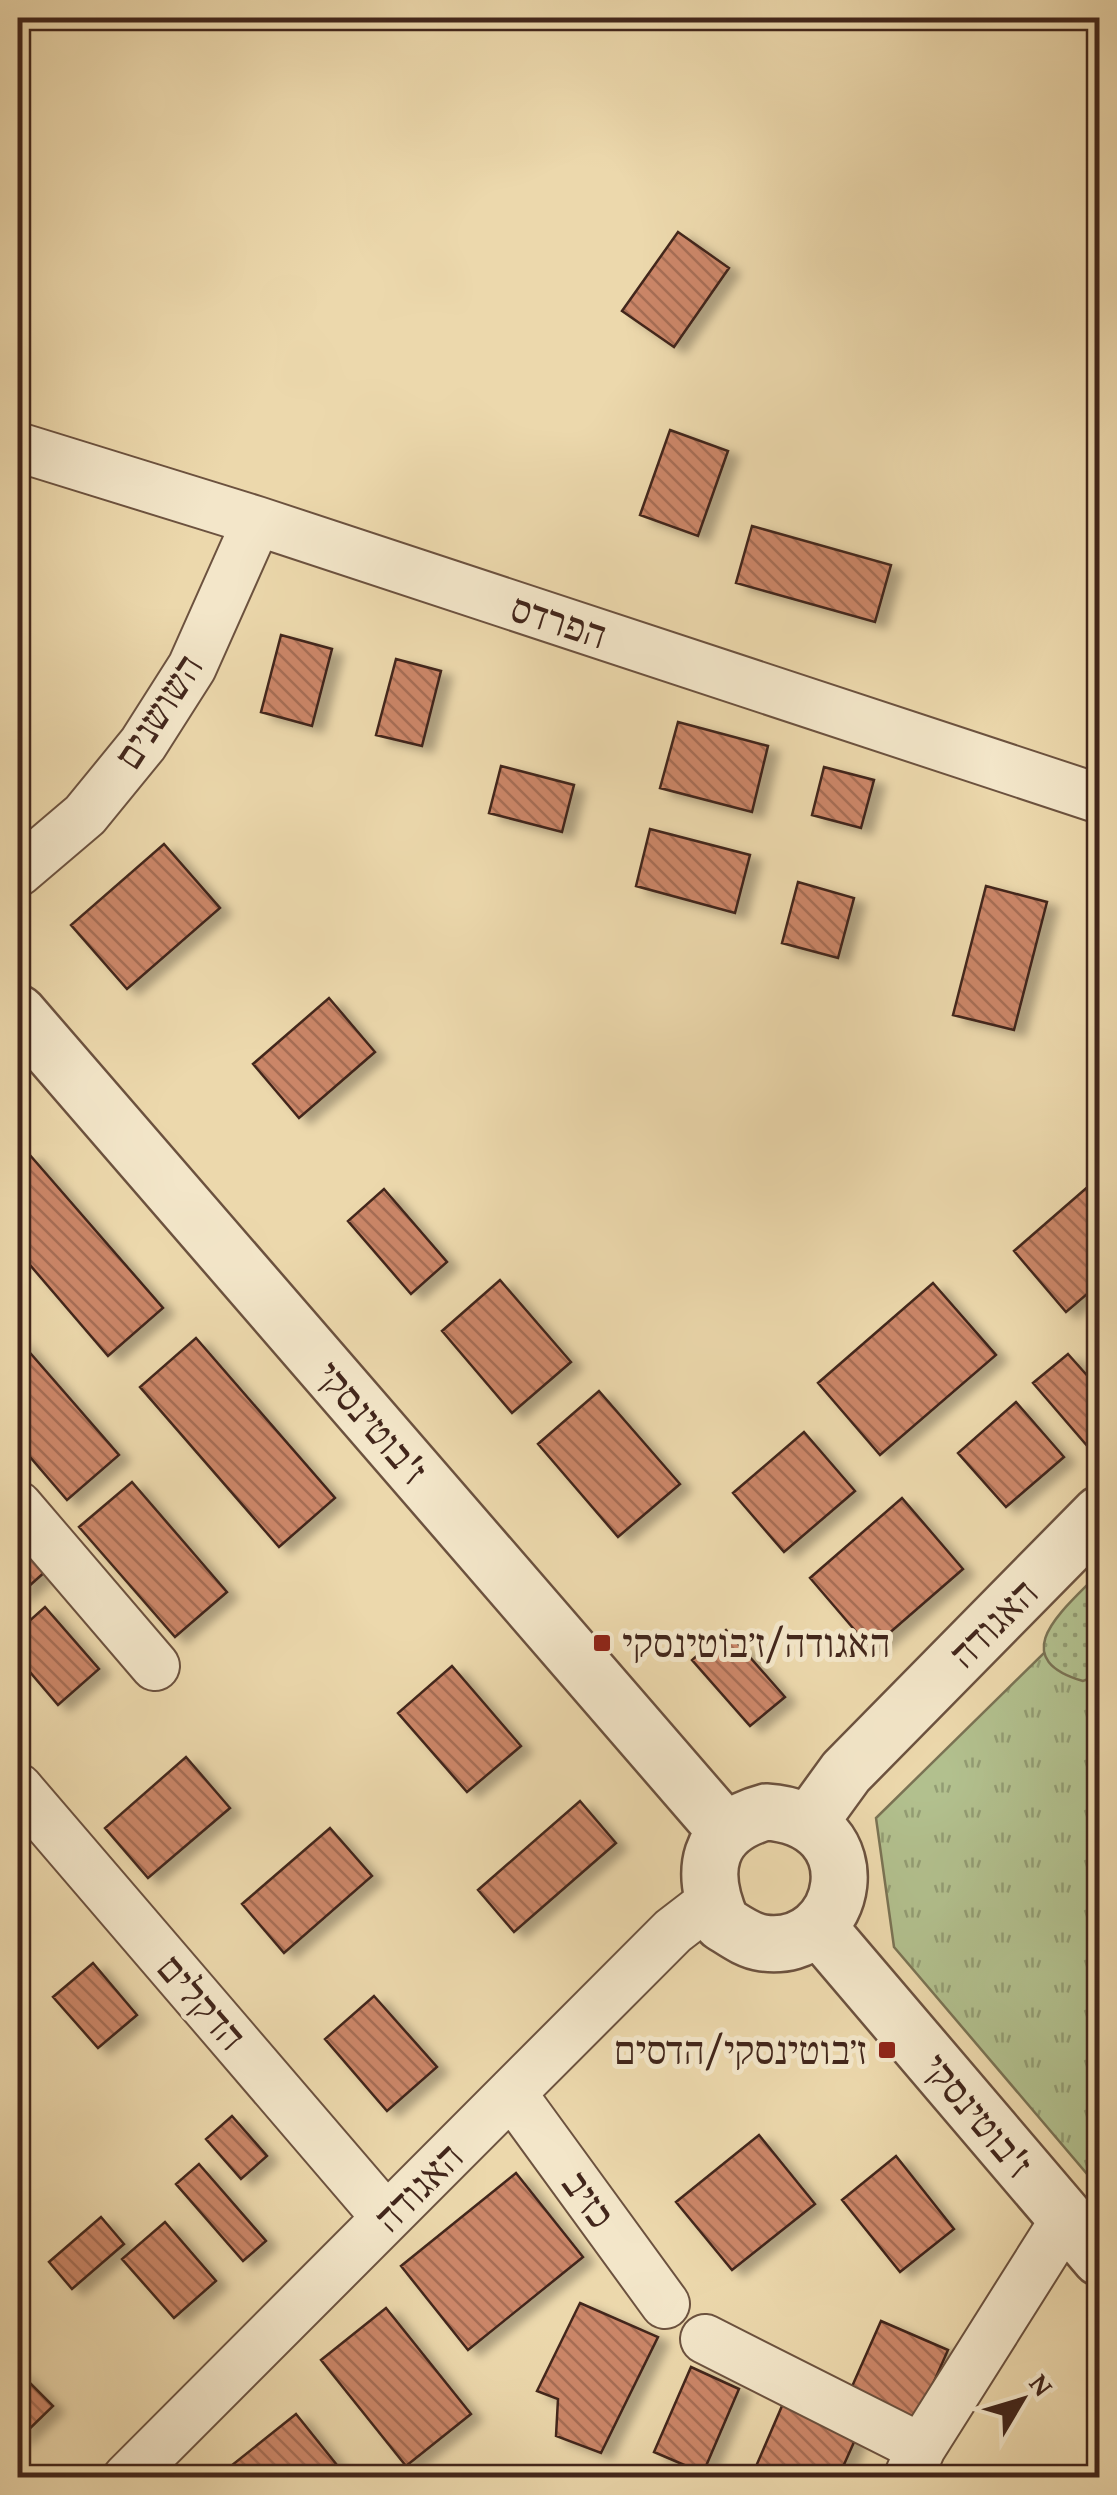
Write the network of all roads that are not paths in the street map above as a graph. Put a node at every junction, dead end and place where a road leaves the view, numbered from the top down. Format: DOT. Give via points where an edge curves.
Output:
graph roads {
  1 [pos="18,447"];
  2 [pos="257,521"];
  3 [pos="1100,799"];
  4 [pos="18,872"];
  5 [pos="18,1013"];
  6 [pos="18,1506"];
  7 [pos="1100,1514"];
  8 [pos="154,1666"];
  9 [pos="18,1788"];
  10 [pos="810,1823"];
  11 [pos="726,1831"];
  12 [pos="712,1901"];
  13 [pos="818,1926"];
  14 [pos="512,2094"];
  15 [pos="386,2217"];
  16 [pos="1083,2238"];
  17 [pos="665,2304"];
  18 [pos="705,2340"];
  19 [pos="914,2463"];
  20 [pos="127,2478"];
  1 -- 2 [label="street, הפרדס"];
  2 -- 3 [label="street, הפרדס"];
  2 -- 4 [label="street, השושנים" via="192,667 143,744 85,815"];
  5 -- 11 [label="street, ז'בוטינסקי"];
  6 -- 8 [label="street"];
  7 -- 10 [label="street, האגודה" via="846,1772"];
  9 -- 15 [label="street, הדקלים"];
  10 -- 11 [label="street" via="766,1812"];
  10 -- 13 [label="street" via="836,1856 842,1882"];
  11 -- 12 [label="street" via="708,1876"];
  12 -- 13 [label="street" via="722,1923 760,1943 781,1944"];
  12 -- 14 [label="street, האגודה" via="673,1931"];
  13 -- 16 [label="street, ז'בוטינסקי"];
  14 -- 15 [label="street, האגודה"];
  14 -- 17 [label="street, כזיב"];
  15 -- 20 [label="street, האגודה"];
  16 -- 19 [label="street"];
  18 -- 19 [label="street"];
}
